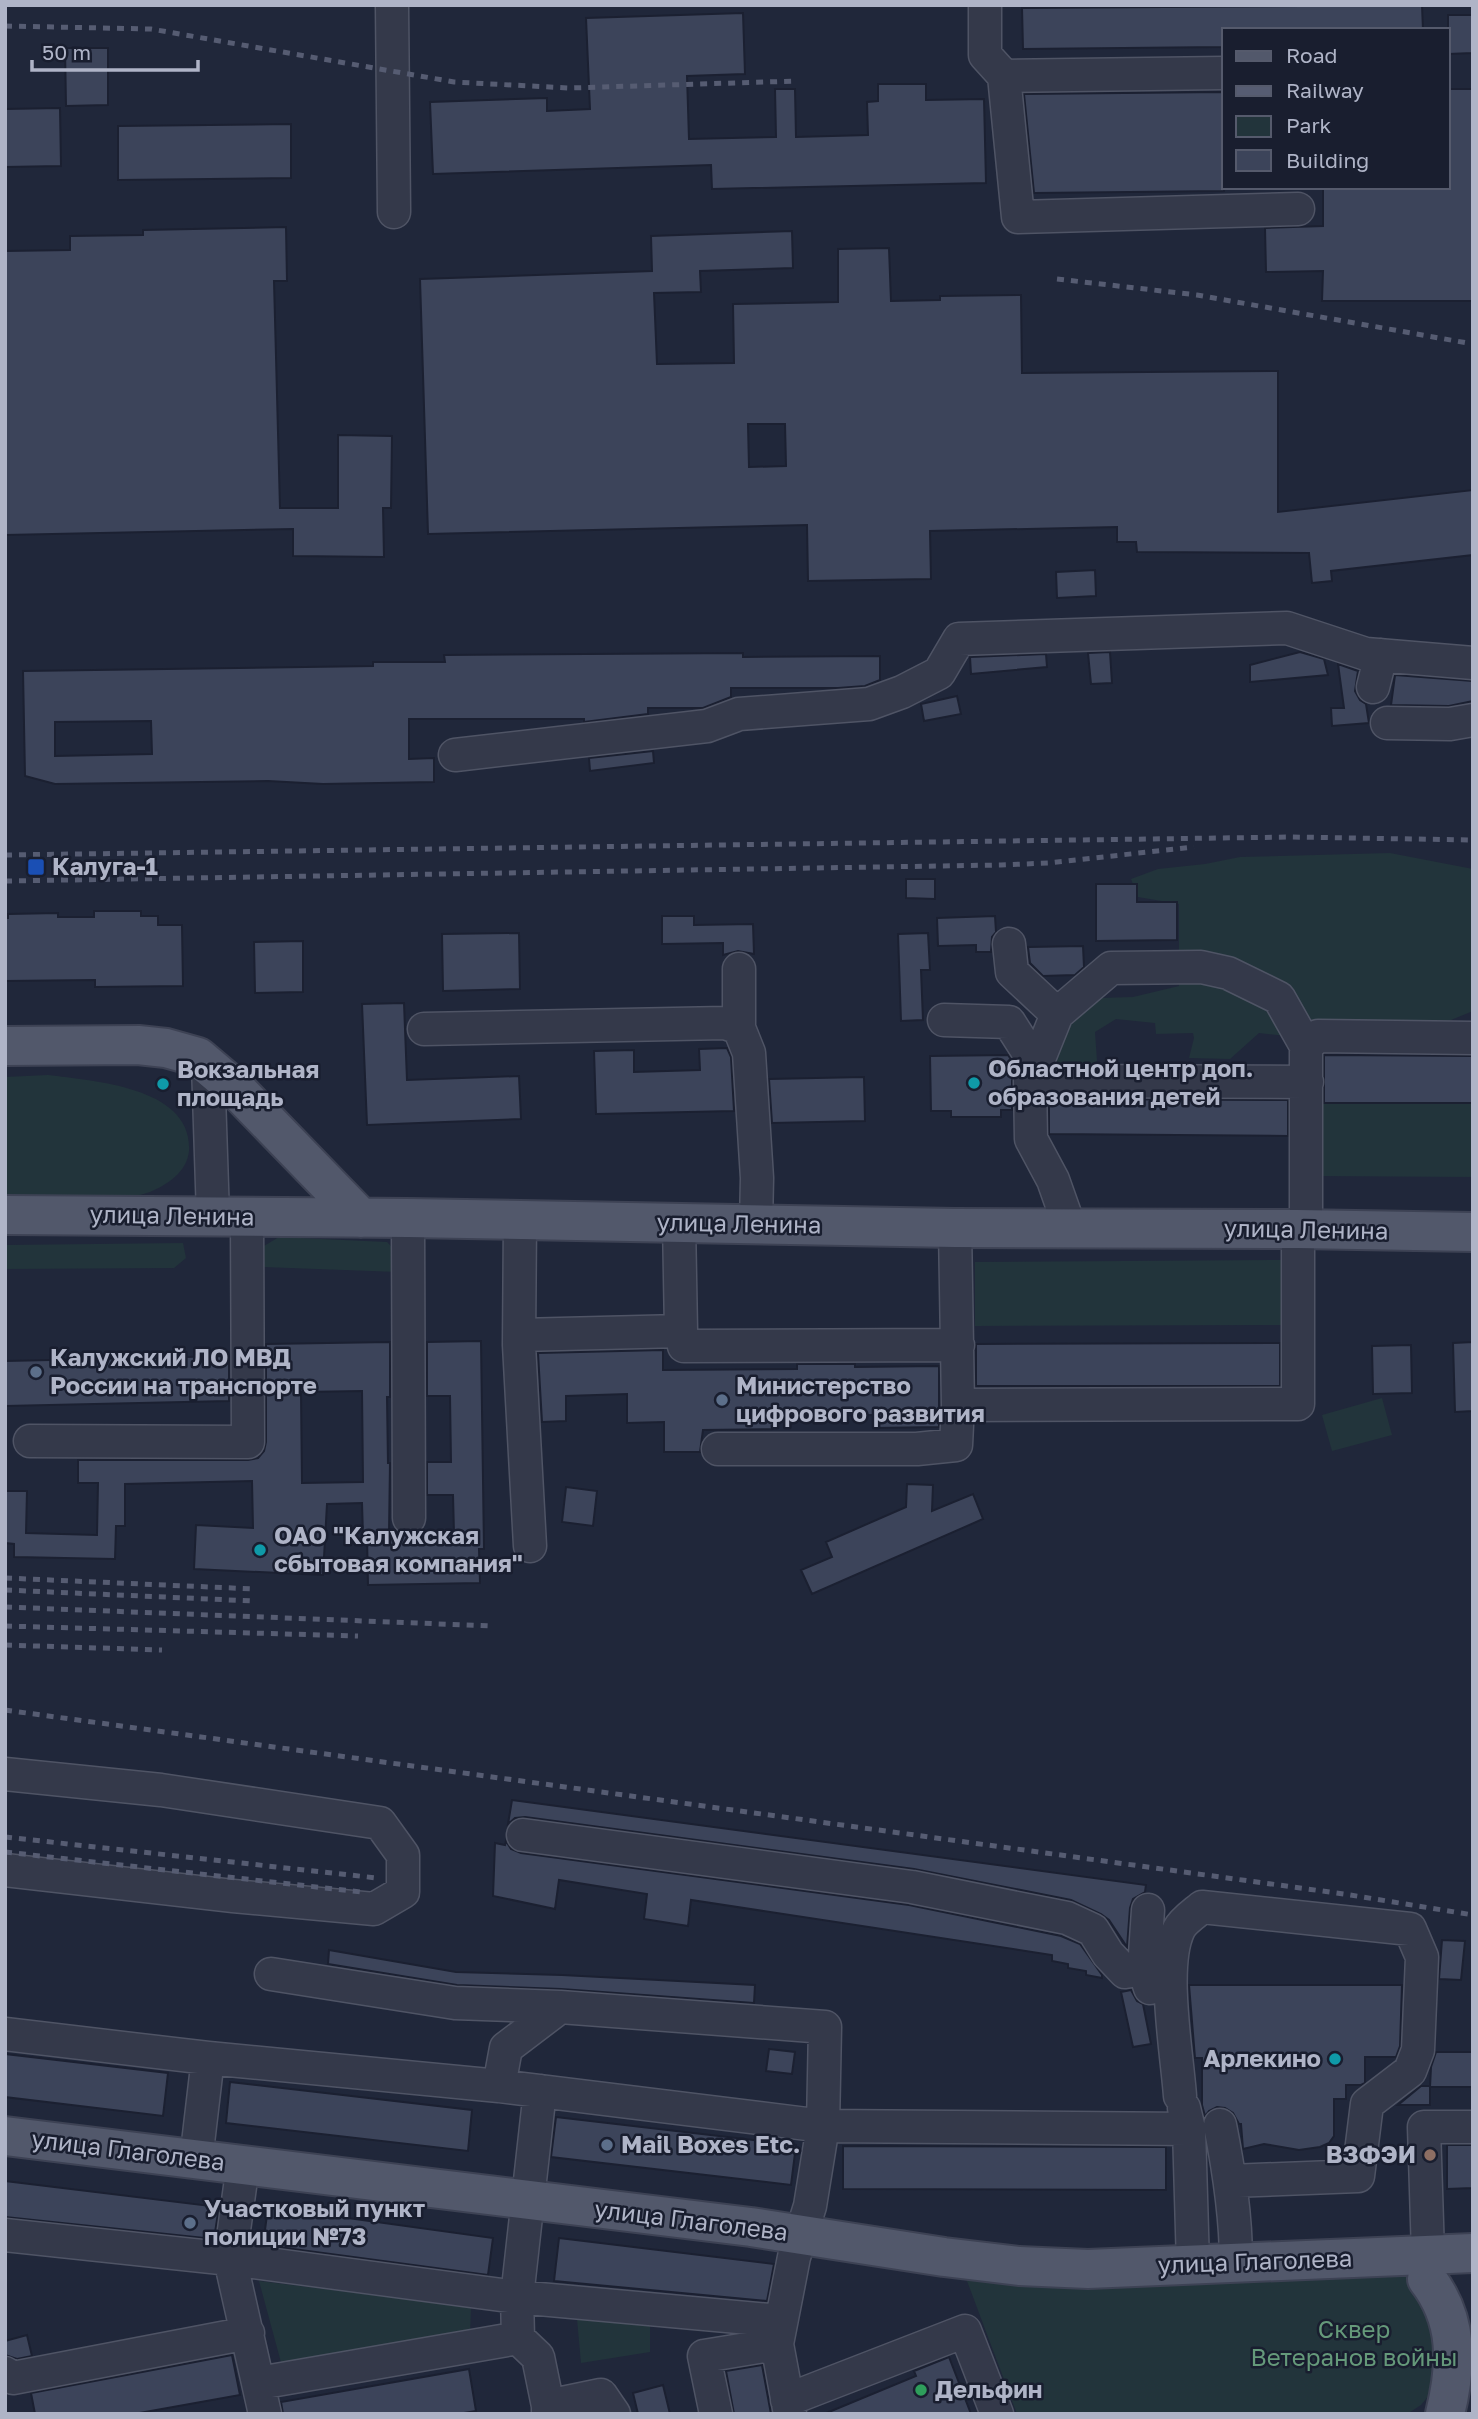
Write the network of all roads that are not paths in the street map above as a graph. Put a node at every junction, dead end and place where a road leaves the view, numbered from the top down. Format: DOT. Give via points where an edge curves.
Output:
graph roads {
  1 [pos="392,5"];
  2 [pos="985,5"];
  3 [pos="1222,73"];
  4 [pos="1004,76"];
  5 [pos="1298,209"];
  6 [pos="394,212"];
  7 [pos="1381,655"];
  8 [pos="1473,663"];
  9 [pos="1373,687"];
  10 [pos="1473,720"];
  11 [pos="1387,723"];
  12 [pos="455,755"];
  13 [pos="1009,944"];
  14 [pos="739,969"];
  15 [pos="1057,1014"];
  16 [pos="944,1020"];
  17 [pos="739,1028"];
  18 [pos="424,1029"];
  19 [pos="1473,1038"];
  20 [pos="5,1046"];
  21 [pos="1306,1046"];
  22 [pos="208,1065"];
  23 [pos="1034,1074"];
  24 [pos="1307,1082"];
  25 [pos="5,1215"];
  26 [pos="230,1217"];
  27 [pos="361,1217"];
  28 [pos="408,1218"];
  29 [pos="520,1220"];
  30 [pos="679,1222"];
  31 [pos="756,1224"];
  32 [pos="955,1228"];
  33 [pos="1070,1228"];
  34 [pos="1302,1229"];
  35 [pos="1473,1232"];
  36 [pos="681,1331"];
  37 [pos="520,1335"];
  38 [pos="958,1345"];
  39 [pos="958,1405"];
  40 [pos="30,1441"];
  41 [pos="718,1449"];
  42 [pos="409,1518"];
  43 [pos="530,1546"];
  44 [pos="5,1774"];
  45 [pos="523,1835"];
  46 [pos="5,1870"];
  47 [pos="1148,1910"];
  48 [pos="1144,1969"];
  49 [pos="271,1974"];
  50 [pos="560,2007"];
  51 [pos="5,2034"];
  52 [pos="208,2058"];
  53 [pos="499,2086"];
  54 [pos="540,2091"];
  55 [pos="1180,2096"];
  56 [pos="1220,2125"];
  57 [pos="822,2126"];
  58 [pos="1473,2127"];
  59 [pos="1189,2129"];
  60 [pos="5,2136"];
  61 [pos="196,2160"];
  62 [pos="243,2165"];
  63 [pos="1230,2181"];
  64 [pos="527,2201"];
  65 [pos="802,2234"];
  66 [pos="5,2235"];
  67 [pos="1473,2253"];
  68 [pos="230,2259"];
  69 [pos="1236,2262"];
  70 [pos="1193,2265"];
  71 [pos="1427,2266"];
  72 [pos="517,2297"];
  73 [pos="1473,2306"];
  74 [pos="722,2315"];
  75 [pos="779,2332"];
  76 [pos="248,2333"];
  77 [pos="518,2338"];
  78 [pos="721,2353"];
  79 [pos="5,2373"];
  80 [pos="1473,2381"];
  81 [pos="259,2383"];
  82 [pos="788,2407"];
  83 [pos="548,2410"];
  84 [pos="265,2414"];
  85 [pos="614,2414"];
  86 [pos="716,2414"];
  87 [pos="997,2414"];
  88 [pos="1445,2414"];
  1 -- 6 [label="lane"];
  2 -- 4 [label="lane" via="985,55"];
  3 -- 4 [label="lane"];
  4 -- 5 [label="lane" via="1017,217"];
  7 -- 8 [label="lane"];
  7 -- 9 [label="lane"];
  7 -- 12 [label="lane" via="1287,628 959,639 939,673 869,704 739,714 707,726"];
  10 -- 11 [label="lane"];
  13 -- 15 [label="lane" via="1012,972"];
  14 -- 17 [label="lane"];
  15 -- 21 [label="lane" via="1111,968 1200,967 1228,973 1279,998"];
  15 -- 23 [label="lane"];
  16 -- 23 [label="lane" via="1009,1022"];
  17 -- 18 [label="lane" via="725,1023"];
  17 -- 31 [label="lane" via="749,1053"];
  19 -- 21 [label="lane" via="1318,1036"];
  20 -- 22 [label="main road" via="151,1045 198,1057"];
  21 -- 24 [label="lane"];
  22 -- 26 [label="lane"];
  22 -- 27 [label="main road"];
  23 -- 24 [label="lane"];
  23 -- 33 [label="lane" via="1031,1139 1053,1180"];
  24 -- 34 [label="lane"];
  25 -- 26 [label="main road, улица Ленина"];
  26 -- 27 [label="main road, улица Ленина"];
  26 -- 40 [label="lane" via="248,1442"];
  27 -- 28 [label="main road, улица Ленина"];
  28 -- 29 [label="main road, улица Ленина"];
  28 -- 42 [label="lane"];
  29 -- 30 [label="main road, улица Ленина"];
  29 -- 37 [label="lane"];
  30 -- 31 [label="main road, улица Ленина"];
  30 -- 36 [label="lane"];
  31 -- 32 [label="main road, улица Ленина"];
  32 -- 33 [label="main road, улица Ленина"];
  32 -- 38 [label="lane"];
  33 -- 34 [label="main road, улица Ленина"];
  34 -- 35 [label="main road, улица Ленина"];
  34 -- 39 [label="lane" via="1298,1404"];
  36 -- 37 [label="lane"];
  36 -- 38 [label="lane" via="684,1346 690,1347"];
  37 -- 43 [label="lane"];
  38 -- 39 [label="lane"];
  39 -- 41 [label="lane" via="956,1444 917,1449"];
  44 -- 46 [label="lane" via="160,1790 380,1823 403,1855 403,1892 374,1909"];
  45 -- 48 [label="lane" via="912,1887 1067,1918 1093,1930 1125,1972"];
  47 -- 48 [label="lane"];
  48 -- 55 [label="lane" via="1161,2046"];
  49 -- 50 [label="lane" via="455,2003"];
  50 -- 53 [label="lane" via="506,2048"];
  50 -- 57 [label="lane" via="825,2027"];
  51 -- 52 [label="lane"];
  52 -- 53 [label="lane"];
  52 -- 61 [label="lane"];
  53 -- 54 [label="lane"];
  54 -- 57 [label="lane"];
  54 -- 64 [label="lane"];
  55 -- 59 [label="lane"];
  55 -- 63 [label="lane" via="1170,1954 1180,1927 1202,1907 1410,1929 1422,1957 1418,2050 1410,2071 1367,2104 1358,2176"];
  56 -- 63 [label="lane"];
  57 -- 59 [label="lane"];
  57 -- 65 [label="lane"];
  58 -- 71 [label="lane" via="1424,2127"];
  59 -- 70 [label="lane"];
  60 -- 61 [label="main road, улица Глаголева"];
  61 -- 62 [label="main road, улица Глаголева"];
  62 -- 64 [label="main road, улица Глаголева"];
  62 -- 68 [label="lane"];
  63 -- 69 [label="lane"];
  64 -- 65 [label="main road, улица Глаголева"];
  64 -- 72 [label="lane"];
  65 -- 70 [label="main road, улица Глаголева" via="1019,2266"];
  65 -- 75 [label="lane"];
  66 -- 68 [label="lane"];
  67 -- 71 [label="main road"];
  68 -- 72 [label="lane"];
  68 -- 76 [label="lane"];
  69 -- 70 [label="main road, улица Глаголева"];
  69 -- 71 [label="main road, улица Глаголева" via="1379,2258"];
  71 -- 73 [label="main road"];
  71 -- 88 [label="main road" via="1452,2339 1453,2381"];
  72 -- 74 [label="lane"];
  72 -- 77 [label="lane"];
  74 -- 75 [label="lane"];
  74 -- 78 [label="lane"];
  75 -- 78 [label="lane"];
  75 -- 82 [label="lane"];
  76 -- 79 [label="lane" via="13,2378"];
  76 -- 81 [label="lane"];
  77 -- 81 [label="lane"];
  77 -- 83 [label="lane" via="538,2357"];
  78 -- 86 [label="lane" via="704,2356"];
  80 -- 88 [label="main road"];
  81 -- 84 [label="lane"];
  82 -- 87 [label="lane" via="965,2331"];
  83 -- 85 [label="lane" via="601,2395"];
}
